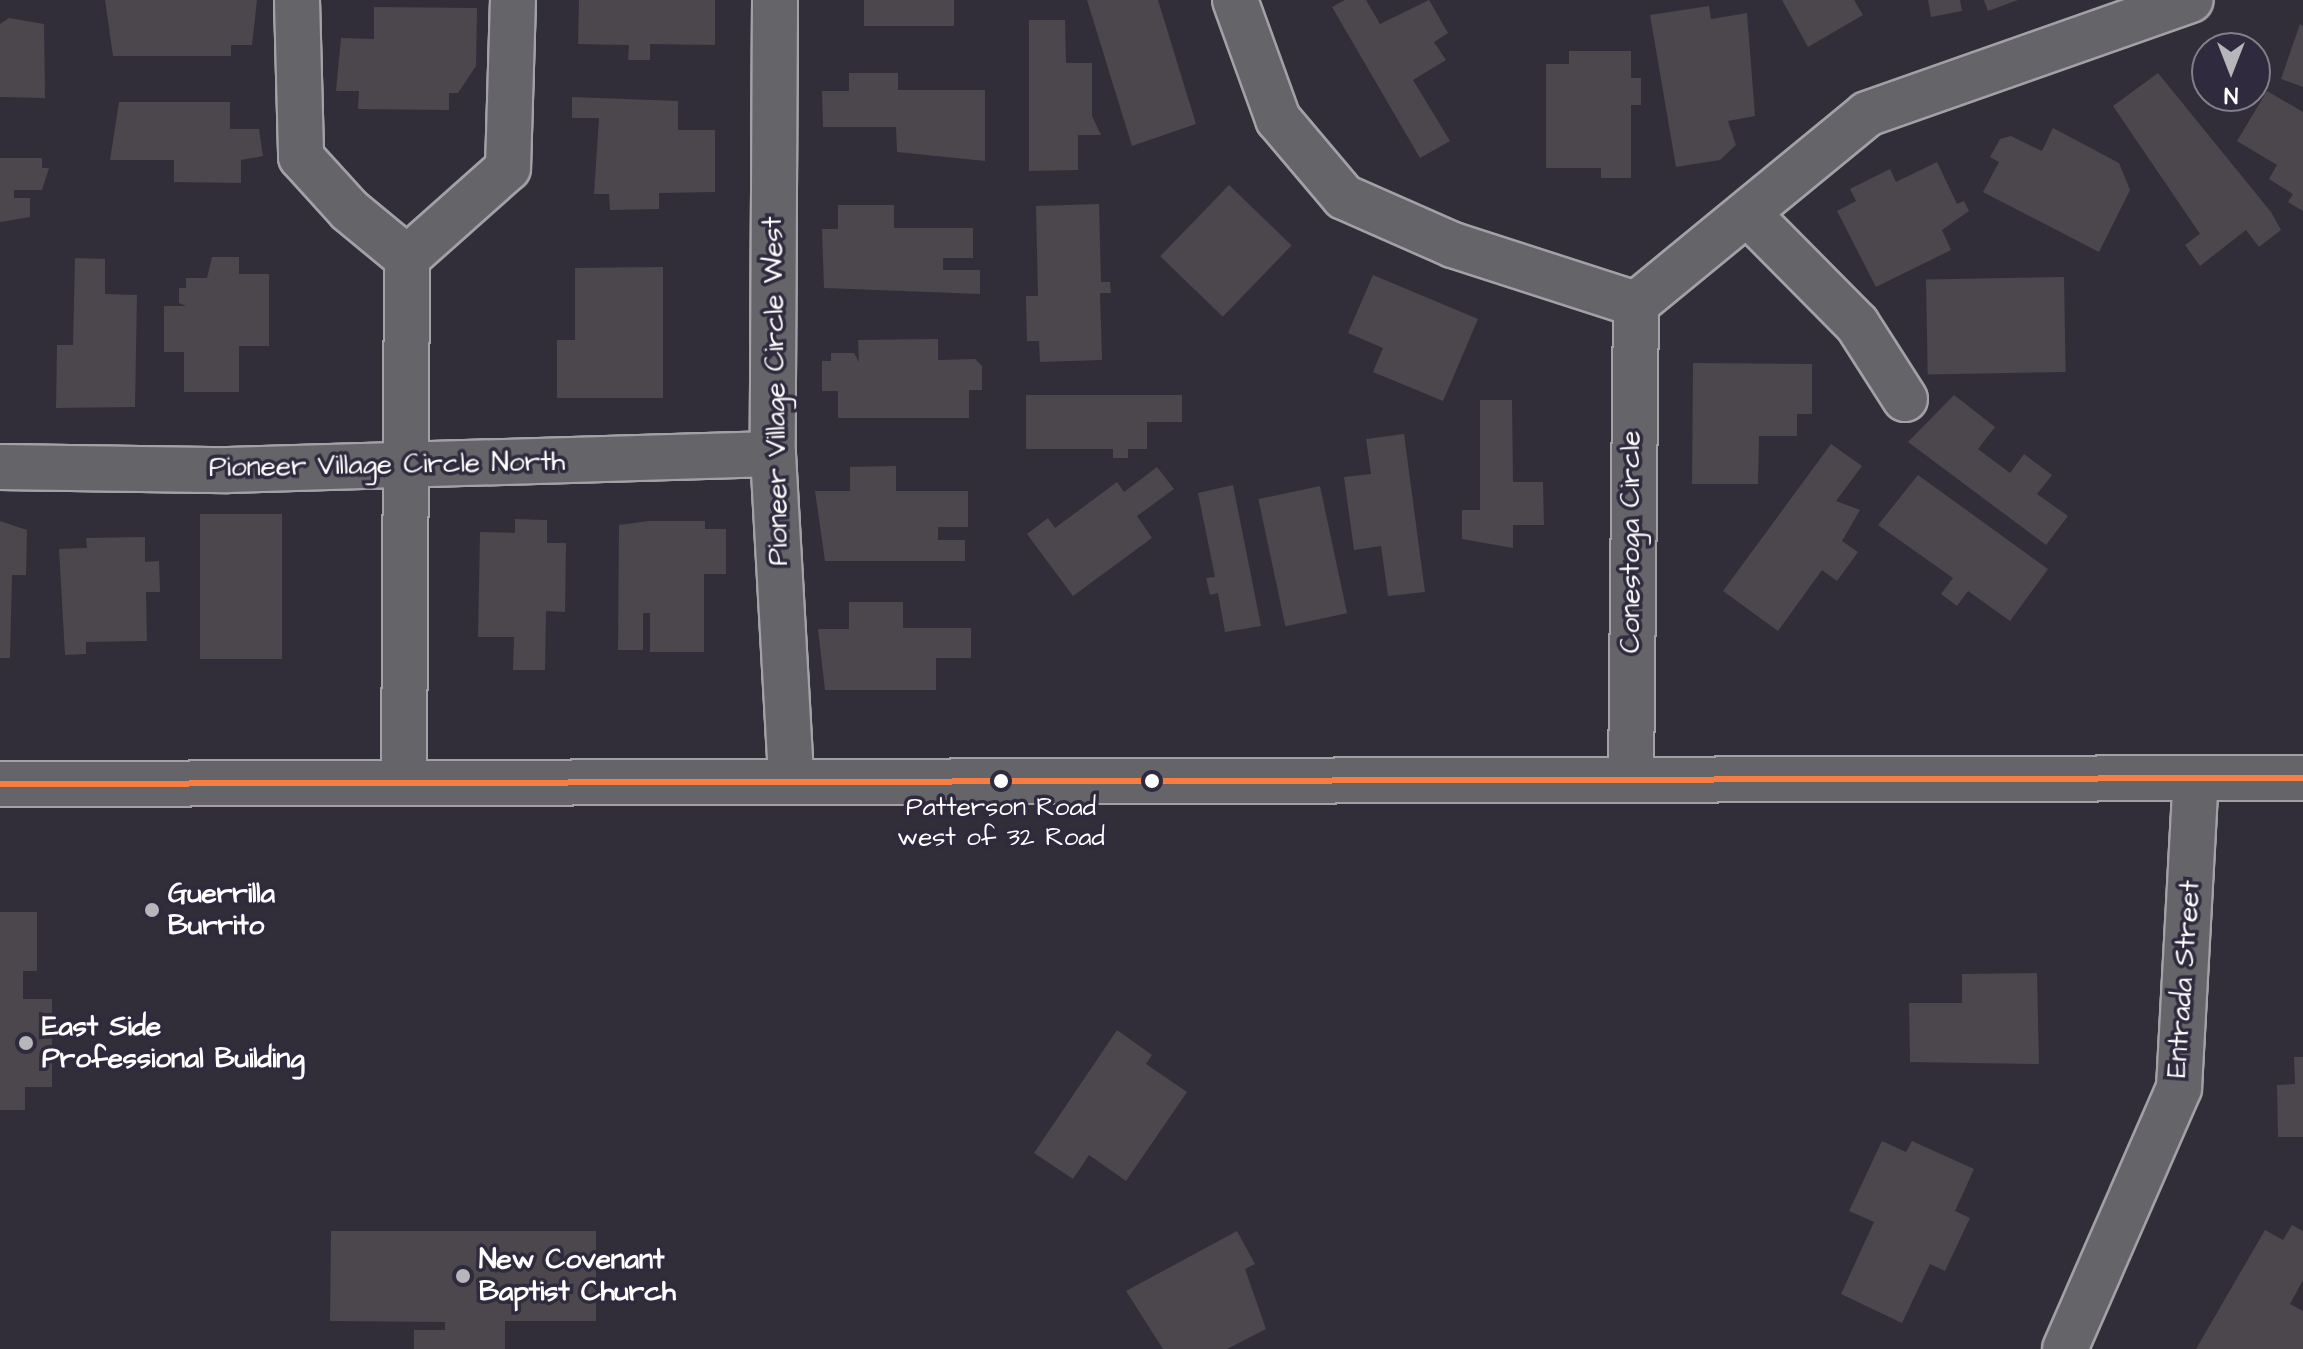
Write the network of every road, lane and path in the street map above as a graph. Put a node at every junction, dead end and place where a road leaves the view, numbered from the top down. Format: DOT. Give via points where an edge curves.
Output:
graph roads {
  1 [pos="297,0"];
  2 [pos="513,0"];
  3 [pos="775,0"];
  4 [pos="1235,0"];
  5 [pos="2191,0"];
  6 [pos="1750,216"];
  7 [pos="407,258"];
  8 [pos="1636,304"];
  9 [pos="1905,399"];
  10 [pos="773,454"];
  11 [pos="0,467"];
  12 [pos="405,467"];
  13 [pos="2196,778"];
  14 [pos="2303,778"];
  15 [pos="1631,780"];
  16 [pos="791,781"];
  17 [pos="404,783"];
  18 [pos="0,784"];
  19 [pos="2065,1349"];
  1 -- 7 [label="street" via="301,157 349,210"];
  2 -- 7 [label="street" via="508,168"];
  3 -- 10 [label="street, Pioneer Village Circle West"];
  4 -- 8 [label="street" via="1278,119 1344,197 1453,245"];
  5 -- 6 [label="street" via="1867,114"];
  6 -- 8 [label="street"];
  6 -- 9 [label="street" via="1857,324"];
  7 -- 12 [label="street"];
  8 -- 15 [label="street, Conestoga Circle"];
  10 -- 12 [label="street, Pioneer Village Circle North"];
  10 -- 16 [label="street, Pioneer Village Circle West"];
  11 -- 12 [label="street, Pioneer Village Circle North"];
  12 -- 17 [label="street"];
  13 -- 14 [label="street"];
  13 -- 15 [label="street"];
  13 -- 19 [label="street, Entrada Street" via="2179,1088"];
  15 -- 16 [label="street"];
  16 -- 17 [label="street"];
  17 -- 18 [label="street"];
}
